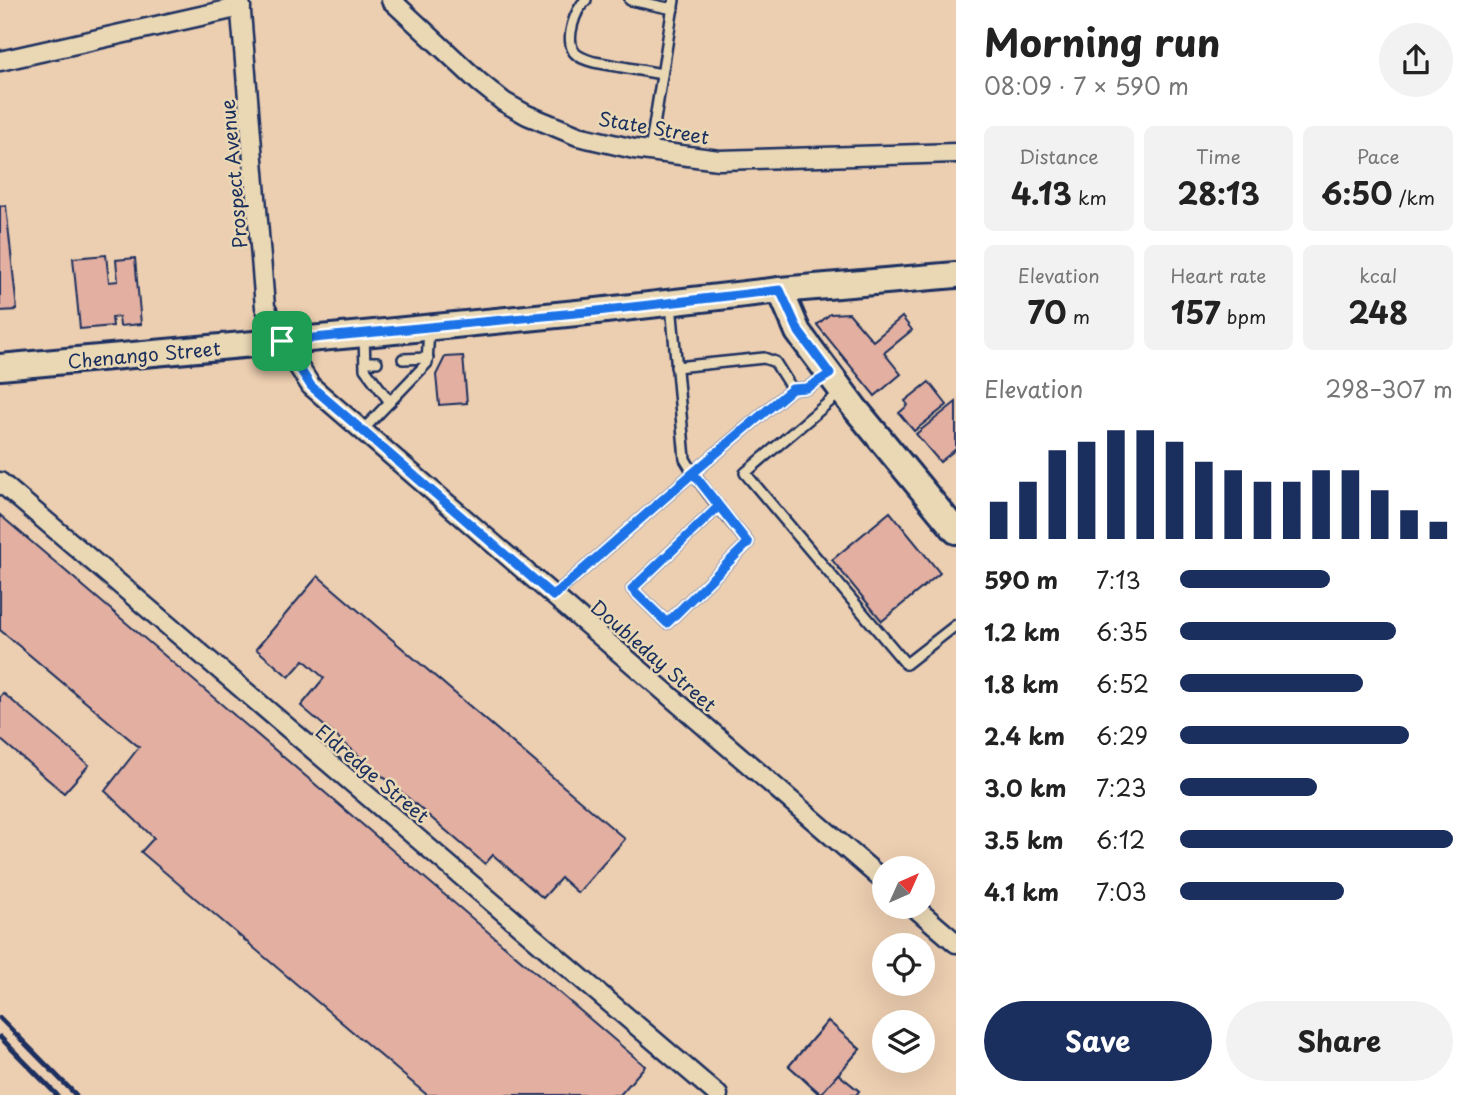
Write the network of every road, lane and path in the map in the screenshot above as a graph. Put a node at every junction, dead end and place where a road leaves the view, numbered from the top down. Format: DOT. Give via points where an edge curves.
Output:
graph roads {
  1 [pos="391,0"];
  2 [pos="586,0"];
  3 [pos="630,0"];
  4 [pos="240,4"];
  5 [pos="673,4"];
  6 [pos="0,61"];
  7 [pos="662,74"];
  8 [pos="650,151"];
  9 [pos="956,153"];
  10 [pos="956,275"];
  11 [pos="780,290"];
  12 [pos="670,303"];
  13 [pos="429,327"];
  14 [pos="364,334"];
  15 [pos="282,341"];
  16 [pos="428,358"];
  17 [pos="403,359"];
  18 [pos="365,362"];
  19 [pos="377,362"];
  20 [pos="0,367"];
  21 [pos="676,367"];
  22 [pos="836,383"];
  23 [pos="792,389"];
  24 [pos="390,401"];
  25 [pos="362,431"];
  26 [pos="693,473"];
  27 [pos="0,482"];
  28 [pos="719,506"];
  29 [pos="956,531"];
  30 [pos="553,596"];
  31 [pos="956,625"];
  32 [pos="872,871"];
  33 [pos="929,919"];
  34 [pos="956,943"];
  35 [pos="718,1095"];
  1 -- 8 [label="street, State Street" via="479,82 516,108 578,135"];
  2 -- 7 [label="lane" via="576,13 571,40 576,54 594,62"];
  3 -- 5 [label="lane"];
  4 -- 6 [label="street"];
  4 -- 15 [label="street, Prospect Avenue" via="265,307"];
  5 -- 7 [label="lane"];
  7 -- 8 [label="lane"];
  8 -- 9 [label="street, State Street" via="719,160"];
  10 -- 11 [label="street, Chenango Street"];
  11 -- 12 [label="street, Chenango Street"];
  11 -- 22 [label="street" via="799,332"];
  12 -- 13 [label="street, Chenango Street"];
  12 -- 21 [label="lane"];
  13 -- 14 [label="street, Chenango Street"];
  13 -- 16 [label="lane"];
  14 -- 15 [label="street, Chenango Street"];
  14 -- 18 [label="lane"];
  15 -- 20 [label="street, Chenango Street"];
  15 -- 25 [label="street, Doubleday Street" via="311,386"];
  16 -- 17 [label="lane"];
  16 -- 24 [label="lane"];
  18 -- 19 [label="lane"];
  18 -- 24 [label="lane" via="365,369"];
  21 -- 23 [label="lane" via="764,358 775,362"];
  21 -- 26 [label="lane" via="685,459"];
  22 -- 23 [label="lane"];
  22 -- 29 [label="street"];
  22 -- 31 [label="lane" via="745,473 906,664"];
  23 -- 26 [label="lane"];
  24 -- 25 [label="lane"];
  25 -- 30 [label="street, Doubleday Street"];
  26 -- 28 [label="lane"];
  26 -- 30 [label="lane"];
  27 -- 35 [label="street, Eldredge Street"];
  28 -- 28 [label="lane" via="748,543 667,623 632,589"];
  30 -- 32 [label="street, Doubleday Street"];
  33 -- 34 [label="street"];
}
